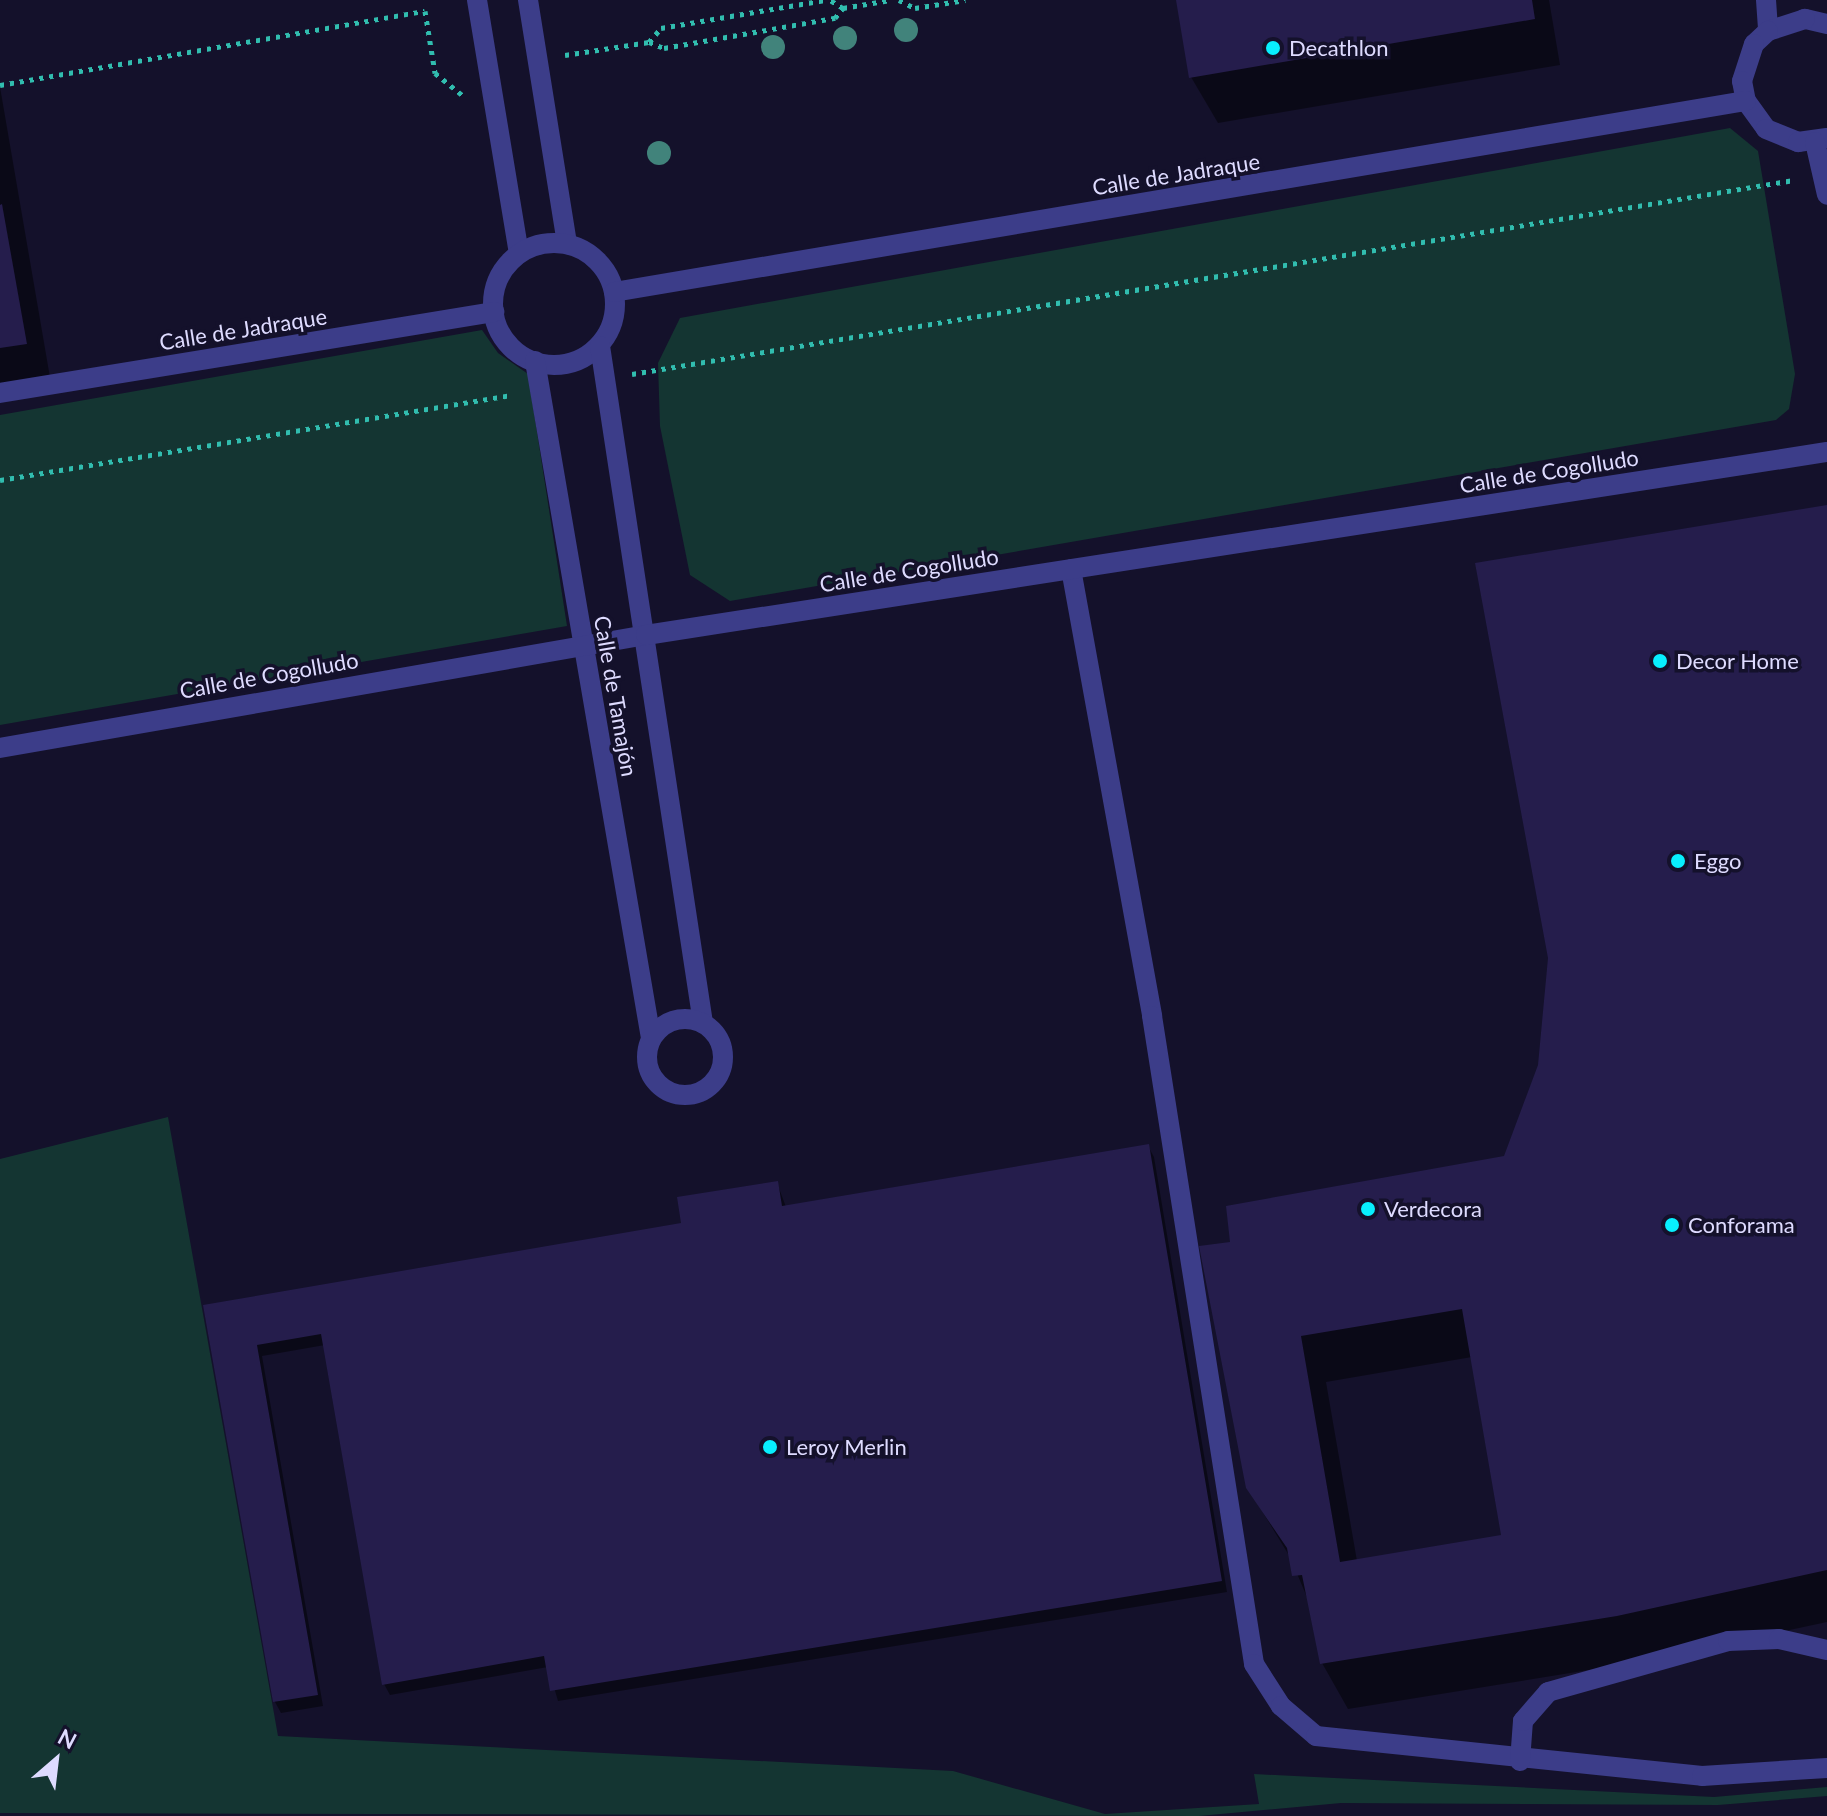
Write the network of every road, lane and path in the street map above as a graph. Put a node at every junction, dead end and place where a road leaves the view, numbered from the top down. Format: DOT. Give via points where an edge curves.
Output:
graph roads {
  1 [pos="477,0"];
  2 [pos="528,0"];
  3 [pos="824,0"];
  4 [pos="830,0"];
  5 [pos="890,0"];
  6 [pos="899,0"];
  7 [pos="965,0"];
  8 [pos="1766,0"];
  9 [pos="1816,0"];
  10 [pos="843,8"];
  11 [pos="1825,23"];
  12 [pos="1768,31"];
  13 [pos="649,42"];
  14 [pos="566,69"];
  15 [pos="0,85"];
  16 [pos="465,98"];
  17 [pos="1746,101"];
  18 [pos="1821,140"];
  19 [pos="1825,185"];
  20 [pos="567,244"];
  21 [pos="519,254"];
  22 [pos="614,292"];
  23 [pos="494,312"];
  24 [pos="600,346"];
  25 [pos="535,361"];
  26 [pos="605,379"];
  27 [pos="540,390"];
  28 [pos="0,393"];
  29 [pos="1827,452"];
  30 [pos="0,480"];
  31 [pos="1071,569"];
  32 [pos="646,635"];
  33 [pos="582,645"];
  34 [pos="0,748"];
  35 [pos="703,1023"];
  36 [pos="651,1038"];
  37 [pos="1827,1650"];
  38 [pos="1520,1761"];
  39 [pos="1827,1768"];
  1 -- 21 [label="street"];
  2 -- 20 [label="street"];
  3 -- 13 [label="path" via="661,28"];
  4 -- 10 [label="path"];
  5 -- 10 [label="path"];
  6 -- 7 [label="path" via="915,8"];
  8 -- 12 [label="street"];
  9 -- 11 [label="street"];
  10 -- 13 [label="path" via="835,18 664,48"];
  11 -- 12 [label="street" via="1786,22"];
  12 -- 17 [label="street" via="1745,62"];
  13 -- 14 [label="path" via="564,55"];
  15 -- 16 [label="path" via="425,11 435,73"];
  17 -- 18 [label="street" via="1773,133"];
  17 -- 22 [label="street, Calle de Jadraque"];
  18 -- 19 [label="street"];
  19 -- 26 [label="path"];
  20 -- 21 [label="street" via="550,243"];
  20 -- 22 [label="street" via="598,260"];
  21 -- 23 [label="street" via="498,279"];
  22 -- 24 [label="street" via="610,329"];
  23 -- 25 [label="street" via="507,342"];
  23 -- 28 [label="street, Calle de Jadraque"];
  24 -- 25 [label="street" via="570,363"];
  24 -- 26 [label="street, Calle de Tamajón"];
  25 -- 27 [label="street, Calle de Tamajón"];
  26 -- 32 [label="street, Calle de Tamajón"];
  27 -- 30 [label="path"];
  27 -- 33 [label="street, Calle de Tamajón"];
  29 -- 31 [label="street, Calle de Cogolludo"];
  31 -- 32 [label="street, Calle de Cogolludo"];
  31 -- 38 [label="street" via="1152,1016 1254,1664 1281,1706 1316,1736"];
  32 -- 33 [label="street, Calle de Cogolludo"];
  32 -- 35 [label="street, Calle de Tamajón"];
  33 -- 34 [label="street, Calle de Cogolludo"];
  33 -- 36 [label="street, Calle de Tamajón"];
  35 -- 36 [label="street" via="679,1019"];
  35 -- 36 [label="street" via="718,1036 724,1056 716,1081 695,1095 681,1096 658,1085 646,1062"];
  37 -- 38 [label="street" via="1779,1639 1728,1641 1548,1692 1523,1721"];
  38 -- 39 [label="street" via="1702,1776"];
}
